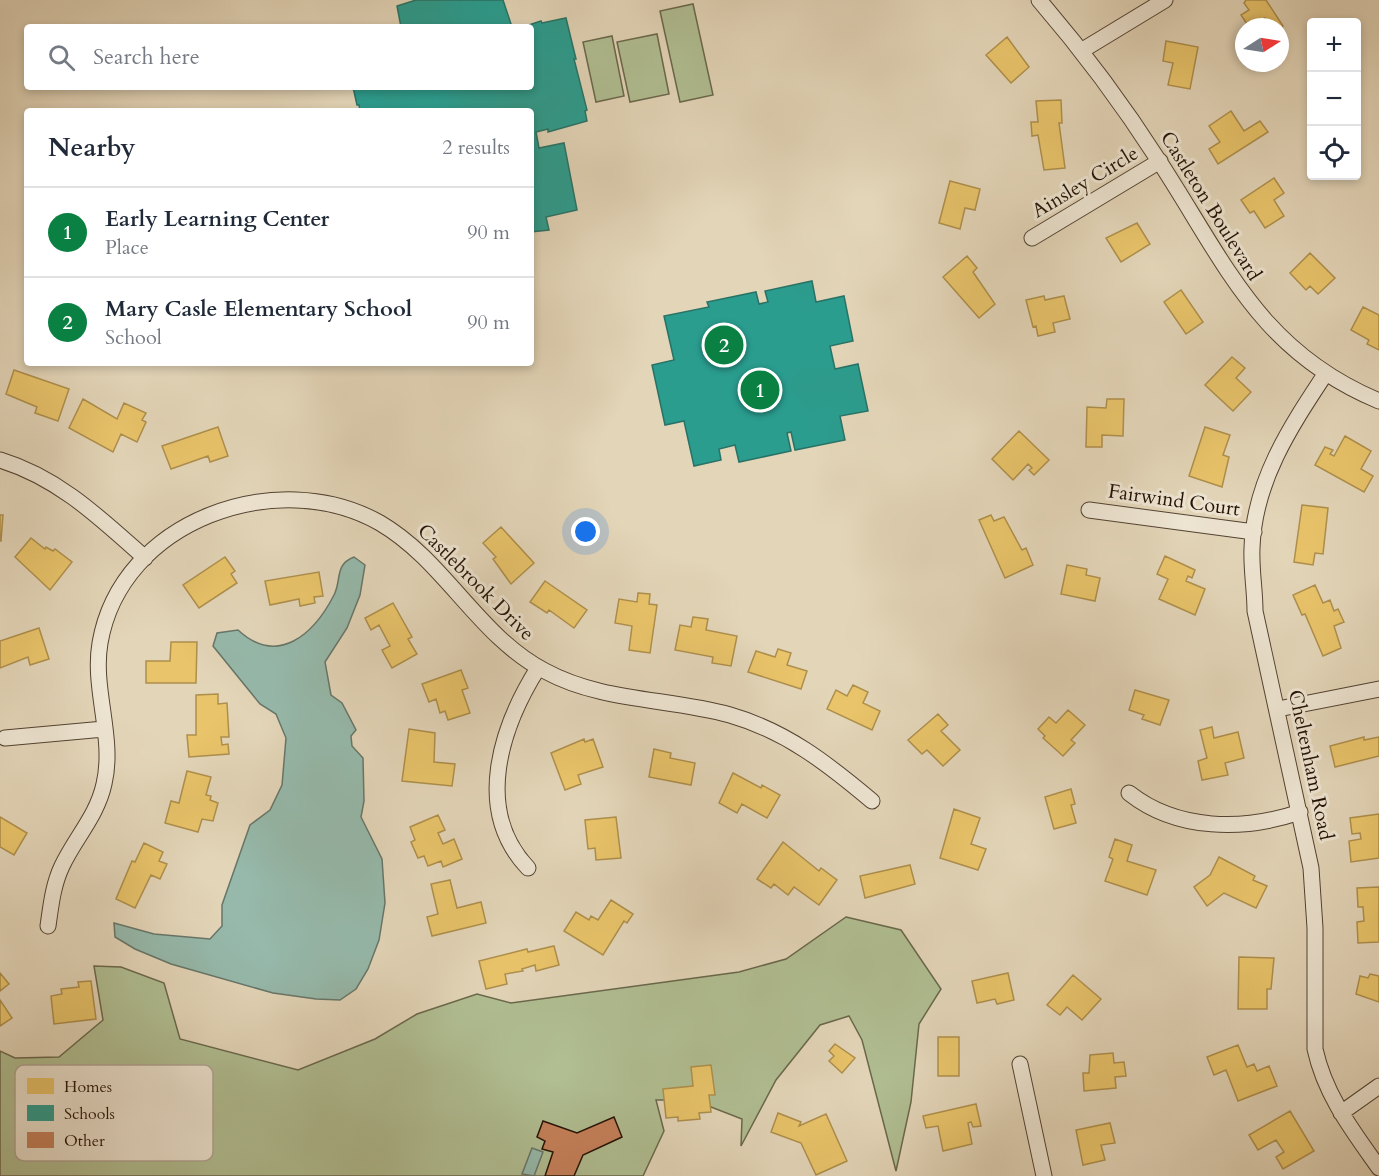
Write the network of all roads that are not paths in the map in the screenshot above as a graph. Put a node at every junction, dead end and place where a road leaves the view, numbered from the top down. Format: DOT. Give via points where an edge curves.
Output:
graph roads {
  1 [pos="1039,0"];
  2 [pos="1164,0"];
  3 [pos="1081,51"];
  4 [pos="1160,161"];
  5 [pos="1032,238"];
  6 [pos="1326,373"];
  7 [pos="1379,401"];
  8 [pos="0,459"];
  9 [pos="1089,510"];
  10 [pos="1254,532"];
  11 [pos="145,558"];
  12 [pos="538,668"];
  13 [pos="1379,689"];
  14 [pos="1278,709"];
  15 [pos="104,729"];
  16 [pos="5,738"];
  17 [pos="1129,793"];
  18 [pos="872,801"];
  19 [pos="1300,812"];
  20 [pos="528,868"];
  21 [pos="48,926"];
  22 [pos="1020,1064"];
  23 [pos="1379,1086"];
  24 [pos="1341,1113"];
  25 [pos="1379,1168"];
  26 [pos="1044,1176"];
  1 -- 3 [label="street, Castleton Boulevard"];
  2 -- 3 [label="street"];
  3 -- 4 [label="street, Castleton Boulevard"];
  4 -- 5 [label="street, Ainsley Circle"];
  4 -- 6 [label="street, Castleton Boulevard" via="1242,295 1281,337"];
  6 -- 7 [label="street, Castleton Boulevard"];
  6 -- 10 [label="street, Cheltenham Road" via="1273,460"];
  8 -- 11 [label="street" via="33,472 74,496"];
  9 -- 10 [label="street, Fairwind Court"];
  10 -- 14 [label="street, Cheltenham Road" via="1251,564 1255,612"];
  11 -- 12 [label="street, Castlebrook Drive" via="196,521 240,504 288,499 336,506 381,524 408,542 500,639"];
  11 -- 15 [label="street, Castlebrook Drive" via="123,585 103,629 99,660"];
  12 -- 18 [label="street, Castlebrook Drive" via="585,688 706,710 766,727 814,754"];
  12 -- 20 [label="street" via="508,724 498,770 499,814 508,840"];
  13 -- 14 [label="street"];
  14 -- 19 [label="street, Cheltenham Road"];
  15 -- 16 [label="street"];
  15 -- 21 [label="street, Castlebrook Drive" via="104,786 93,815 62,866 49,907"];
  17 -- 19 [label="street" via="1171,816 1204,823 1251,823"];
  19 -- 24 [label="street, Cheltenham Road" via="1313,884 1315,1049 1329,1093"];
  22 -- 26 [label="street"];
  23 -- 24 [label="street"];
  24 -- 25 [label="street, Cheltenham Road"];
}
